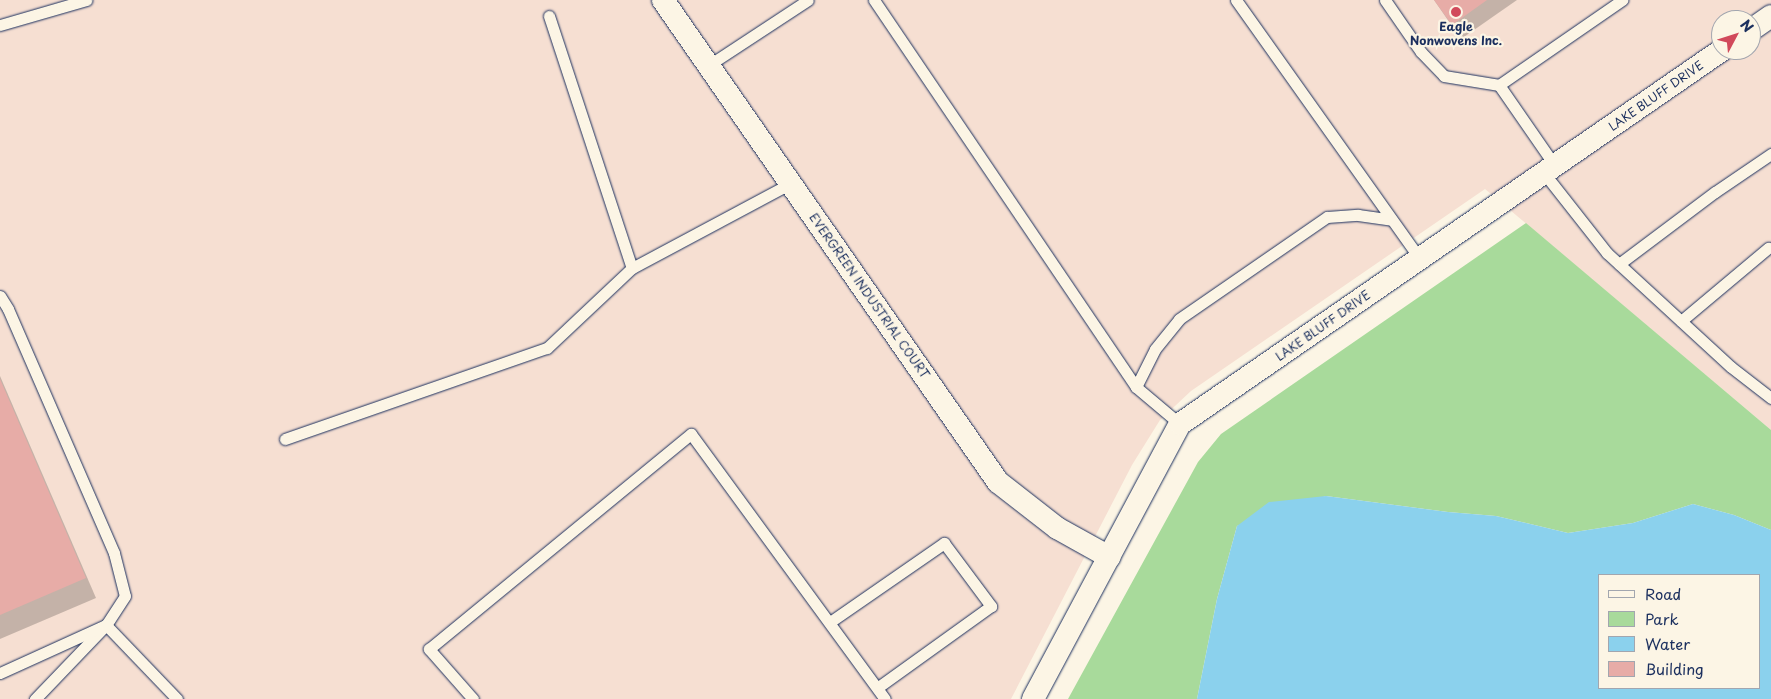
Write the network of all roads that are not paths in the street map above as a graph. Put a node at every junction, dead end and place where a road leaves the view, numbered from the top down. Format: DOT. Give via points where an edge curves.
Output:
graph roads {
  1 [pos="86,0"];
  2 [pos="663,0"];
  3 [pos="808,0"];
  4 [pos="874,0"];
  5 [pos="1236,0"];
  6 [pos="1385,0"];
  7 [pos="1622,0"];
  8 [pos="549,16"];
  9 [pos="0,25"];
  10 [pos="1711,58"];
  11 [pos="709,65"];
  12 [pos="1499,86"];
  13 [pos="1771,154"];
  14 [pos="1550,169"];
  15 [pos="791,184"];
  16 [pos="1392,220"];
  17 [pos="1768,248"];
  18 [pos="1420,259"];
  19 [pos="1619,264"];
  20 [pos="632,268"];
  21 [pos="0,296"];
  22 [pos="1682,321"];
  23 [pos="1136,387"];
  24 [pos="1771,398"];
  25 [pos="1180,424"];
  26 [pos="285,439"];
  27 [pos="1109,557"];
  28 [pos="830,622"];
  29 [pos="106,625"];
  30 [pos="0,673"];
  31 [pos="876,688"];
  32 [pos="35,699"];
  33 [pos="177,699"];
  34 [pos="473,699"];
  35 [pos="885,699"];
  36 [pos="1032,699"];
  1 -- 9 [label="lane"];
  2 -- 11 [label="street, EVERGREEN INDUSTRIAL COURT"];
  3 -- 11 [label="lane"];
  4 -- 23 [label="lane"];
  5 -- 16 [label="lane"];
  6 -- 12 [label="lane" via="1421,52 1444,76"];
  7 -- 12 [label="lane"];
  8 -- 20 [label="lane"];
  10 -- 14 [label="street, LAKE BLUFF DRIVE"];
  11 -- 15 [label="street, EVERGREEN INDUSTRIAL COURT"];
  12 -- 14 [label="lane"];
  13 -- 19 [label="lane"];
  14 -- 18 [label="street, LAKE BLUFF DRIVE"];
  14 -- 19 [label="lane" via="1607,253"];
  15 -- 20 [label="lane"];
  15 -- 27 [label="street, EVERGREEN INDUSTRIAL COURT" via="998,482 1057,528"];
  16 -- 18 [label="lane"];
  16 -- 23 [label="lane" via="1358,215 1327,217 1179,319 1155,349"];
  17 -- 22 [label="lane"];
  18 -- 25 [label="street, LAKE BLUFF DRIVE"];
  19 -- 22 [label="lane"];
  20 -- 26 [label="lane" via="548,348"];
  21 -- 29 [label="lane" via="114,553 124,596"];
  22 -- 24 [label="lane" via="1731,367"];
  23 -- 25 [label="lane"];
  25 -- 27 [label="street, LAKE BLUFF DRIVE"];
  27 -- 36 [label="street, LAKE BLUFF DRIVE"];
  28 -- 31 [label="lane"];
  28 -- 31 [label="lane" via="944,543 991,606"];
  28 -- 34 [label="lane" via="692,434 429,648"];
  29 -- 30 [label="lane"];
  29 -- 32 [label="lane"];
  29 -- 33 [label="lane"];
  31 -- 35 [label="lane"];
}
